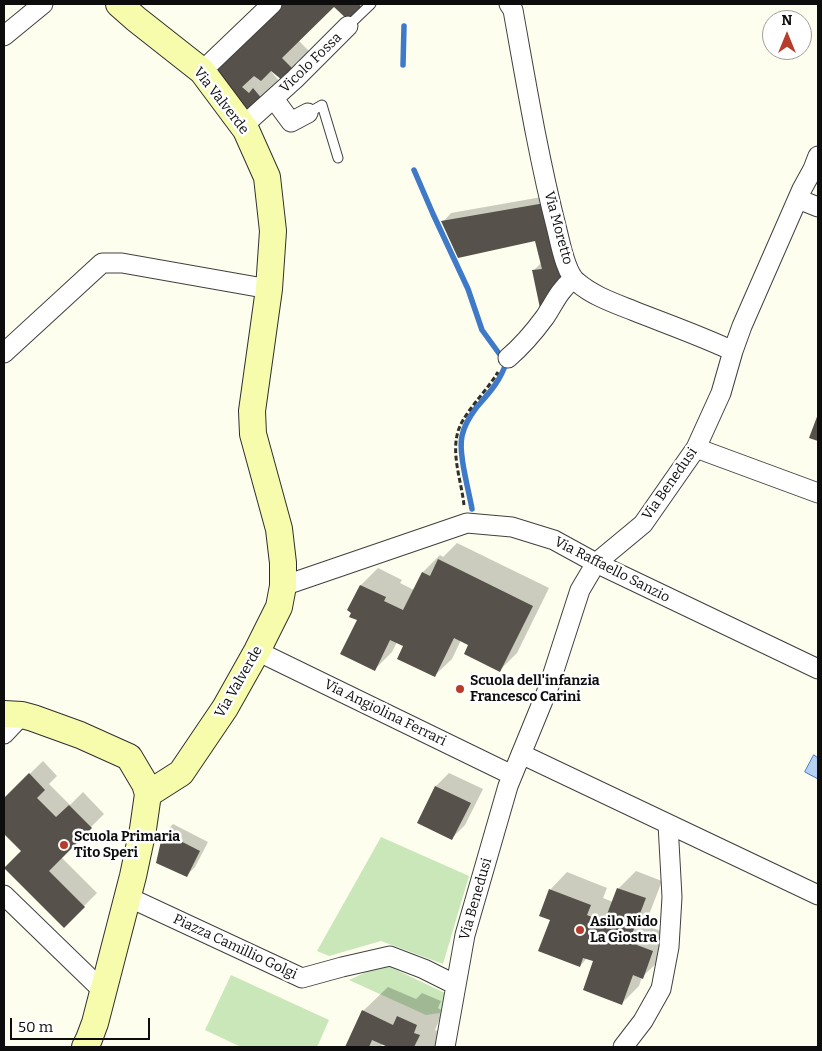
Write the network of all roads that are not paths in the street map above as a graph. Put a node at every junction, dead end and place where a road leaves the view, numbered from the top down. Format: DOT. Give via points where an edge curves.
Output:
graph roads {
  1 [pos="43,4"];
  2 [pos="119,4"];
  3 [pos="272,4"];
  4 [pos="371,4"];
  5 [pos="509,4"];
  6 [pos="348,26"];
  7 [pos="4,36"];
  8 [pos="202,71"];
  9 [pos="274,99"];
  10 [pos="308,113"];
  11 [pos="243,126"];
  12 [pos="818,156"];
  13 [pos="338,158"];
  14 [pos="798,199"];
  15 [pos="818,207"];
  16 [pos="573,279"];
  17 [pos="269,289"];
  18 [pos="733,351"];
  19 [pos="4,353"];
  20 [pos="504,362"];
  21 [pos="696,448"];
  22 [pos="818,493"];
  23 [pos="596,563"];
  24 [pos="283,586"];
  25 [pos="257,651"];
  26 [pos="818,669"];
  27 [pos="13,714"];
  28 [pos="4,734"];
  29 [pos="521,754"];
  30 [pos="512,775"];
  31 [pos="148,794"];
  32 [pos="668,824"];
  33 [pos="4,895"];
  34 [pos="818,895"];
  35 [pos="128,898"];
  36 [pos="456,985"];
  37 [pos="103,991"];
  38 [pos="85,1047"];
  39 [pos="445,1047"];
  40 [pos="623,1047"];
  1 -- 7 [label="street"];
  2 -- 8 [label="street, Via Valverde"];
  3 -- 8 [label="street"];
  4 -- 6 [label="lane"];
  5 -- 16 [label="street, Via Moretto" via="513,10 551,205 565,261"];
  6 -- 9 [label="street, Vicolo Fossa"];
  8 -- 11 [label="street, Via Valverde"];
  9 -- 10 [label="street, Vicolo Fossa" via="291,122"];
  9 -- 11 [label="street, Vicolo Fossa"];
  10 -- 13 [label="lane" via="322,105"];
  11 -- 17 [label="street, Via Valverde" via="267,177 273,231"];
  12 -- 14 [label="street, Via Benedusi"];
  14 -- 15 [label="street"];
  14 -- 18 [label="street, Via Benedusi"];
  16 -- 18 [label="street, Via Moretto" via="598,296"];
  16 -- 20 [label="street" via="563,288 522,346"];
  17 -- 19 [label="street" via="122,263 102,263"];
  17 -- 24 [label="street, Via Valverde" via="252,412 253,434 279,529"];
  18 -- 21 [label="street, Via Benedusi" via="721,392"];
  21 -- 22 [label="street"];
  21 -- 23 [label="street, Via Benedusi" via="643,524"];
  23 -- 24 [label="street, Via Raffaello Sanzio" via="554,540 512,527 467,523"];
  23 -- 26 [label="street, Via Raffaello Sanzio"];
  23 -- 29 [label="street, Via Benedusi" via="580,590 549,686"];
  24 -- 25 [label="street, Via Valverde" via="279,607"];
  25 -- 30 [label="street, Via Angiolina Ferrari"];
  25 -- 31 [label="street, Via Valverde" via="225,708 181,774"];
  27 -- 28 [label="street"];
  27 -- 31 [label="street" via="80,735 129,757"];
  29 -- 30 [label="street, Via Benedusi"];
  29 -- 32 [label="street" via="559,776"];
  30 -- 36 [label="street, Via Benedusi" via="465,935"];
  31 -- 35 [label="street"];
  32 -- 34 [label="street"];
  32 -- 40 [label="street" via="668,879 672,898 669,947 661,988"];
  33 -- 37 [label="street"];
  35 -- 36 [label="street, Piazza Camillio Golgi" via="302,978 390,956"];
  35 -- 37 [label="street"];
  36 -- 39 [label="street, Via Benedusi"];
  37 -- 38 [label="street"];
}
